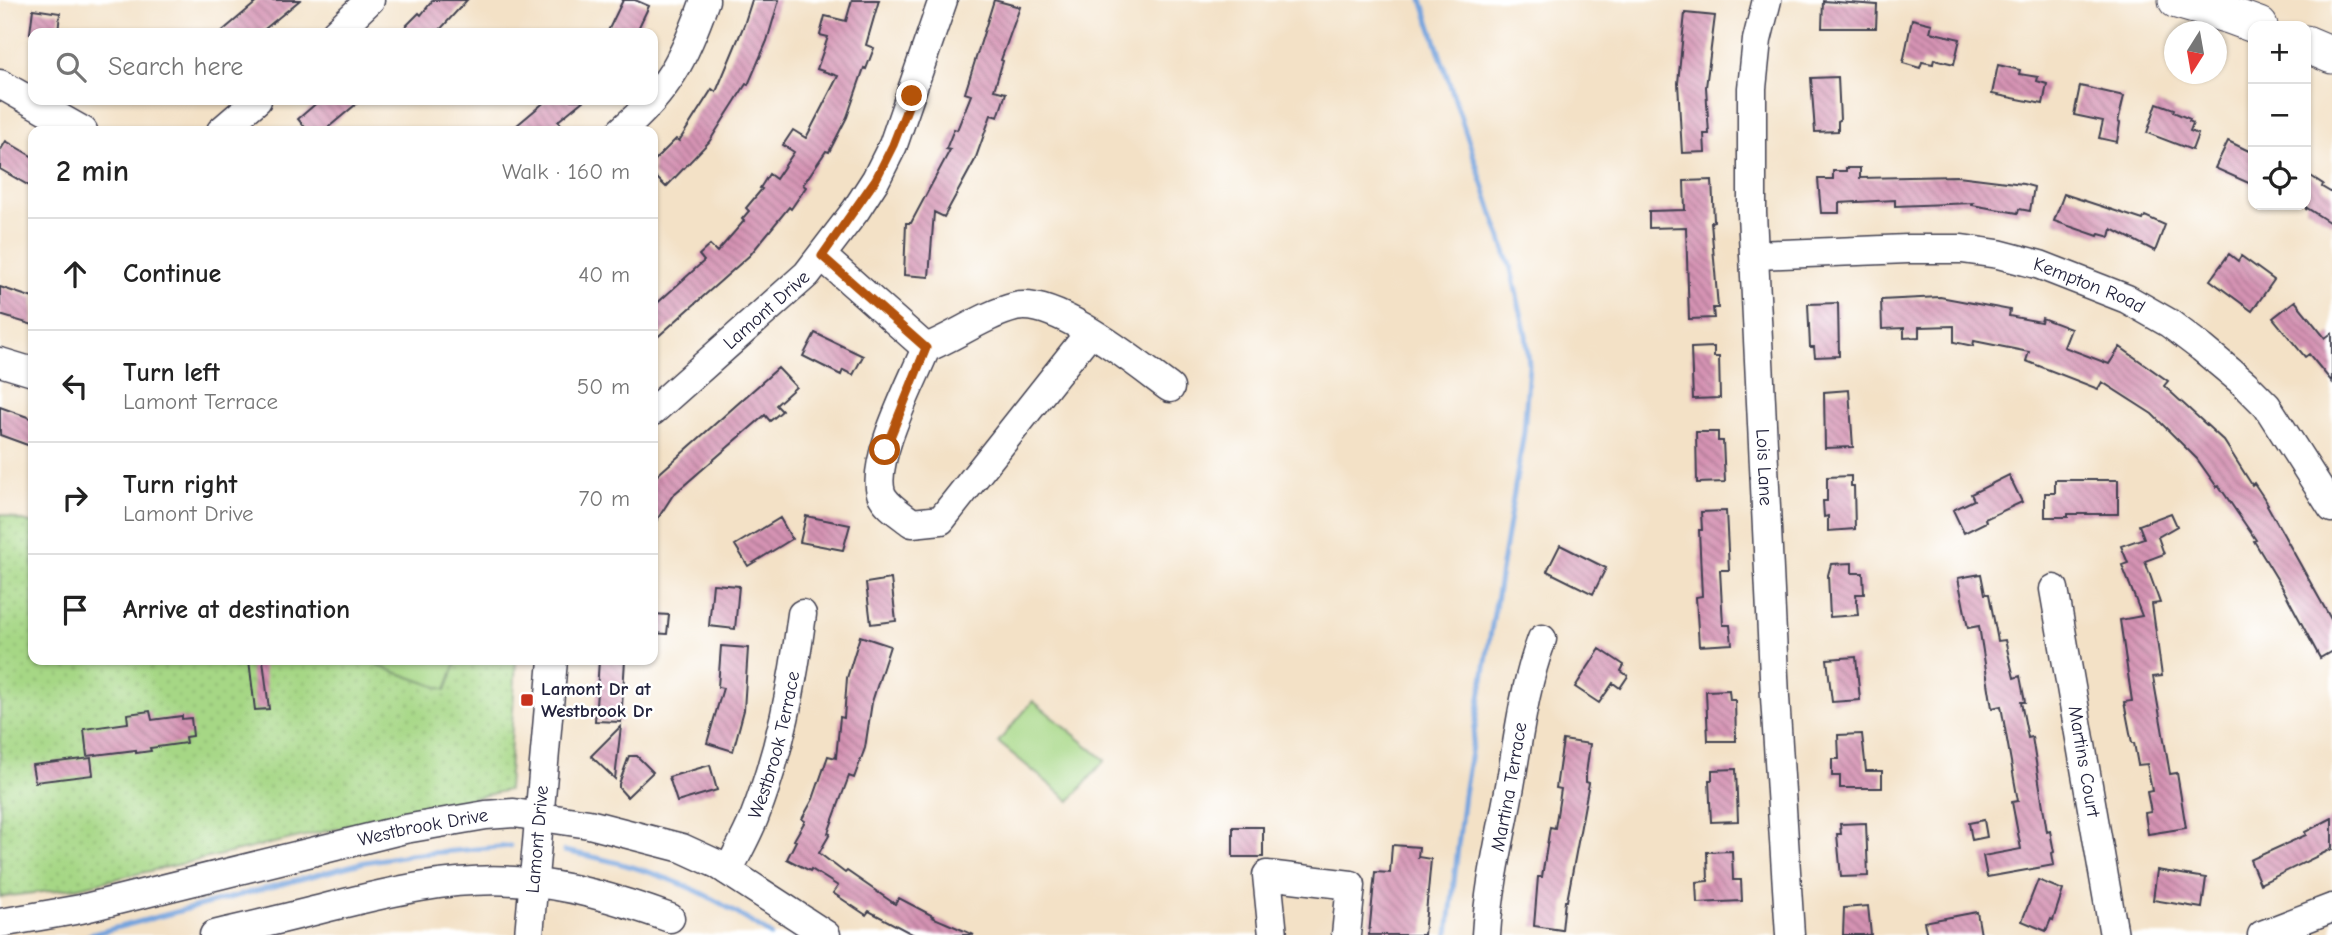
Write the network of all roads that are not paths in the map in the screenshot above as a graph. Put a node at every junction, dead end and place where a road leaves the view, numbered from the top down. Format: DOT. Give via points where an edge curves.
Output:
graph roads {
  1 [pos="370,0"];
  2 [pos="705,0"];
  3 [pos="943,0"];
  4 [pos="1767,0"];
  5 [pos="2177,0"];
  6 [pos="2248,22"];
  7 [pos="340,28"];
  8 [pos="2311,46"];
  9 [pos="2332,55"];
  10 [pos="0,84"];
  11 [pos="658,94"];
  12 [pos="28,100"];
  13 [pos="37,105"];
  14 [pos="251,105"];
  15 [pos="647,105"];
  16 [pos="74,126"];
  17 [pos="227,126"];
  18 [pos="626,126"];
  19 [pos="1755,255"];
  20 [pos="822,256"];
  21 [pos="1090,332"];
  22 [pos="926,348"];
  23 [pos="0,362"];
  24 [pos="28,370"];
  25 [pos="1170,388"];
  26 [pos="658,407"];
  27 [pos="2332,508"];
  28 [pos="2054,589"];
  29 [pos="802,614"];
  30 [pos="1542,639"];
  31 [pos="553,665"];
  32 [pos="539,816"];
  33 [pos="728,871"];
  34 [pos="535,883"];
  35 [pos="2332,908"];
  36 [pos="670,918"];
  37 [pos="0,923"];
  38 [pos="214,935"];
  39 [pos="529,935"];
  40 [pos="826,935"];
  41 [pos="1273,935"];
  42 [pos="1346,935"];
  43 [pos="1486,935"];
  44 [pos="1790,935"];
  45 [pos="2114,935"];
  46 [pos="2262,935"];
  1 -- 7 [label="street"];
  2 -- 11 [label="street" via="675,72"];
  3 -- 20 [label="street, Lamont Drive" via="893,145 876,179"];
  4 -- 19 [label="street, Lois Lane" via="1752,88"];
  5 -- 6 [label="main road"];
  8 -- 9 [label="main road"];
  10 -- 12 [label="street"];
  13 -- 16 [label="street"];
  14 -- 17 [label="street"];
  15 -- 18 [label="street"];
  19 -- 27 [label="street, Kempton Road" via="1962,249 2040,265 2127,299 2202,348 2267,406"];
  19 -- 44 [label="street, Lois Lane"];
  20 -- 22 [label="street"];
  20 -- 26 [label="street, Lamont Drive" via="795,286"];
  21 -- 22 [label="street" via="1051,311 1017,306"];
  21 -- 22 [label="street" via="941,520 912,523 881,495 879,478 890,434"];
  21 -- 25 [label="street"];
  23 -- 24 [label="street"];
  28 -- 45 [label="street, Martins Court"];
  29 -- 33 [label="street, Westbrook Terrace" via="780,737 754,819"];
  30 -- 43 [label="street, Martina Terrace" via="1522,702 1490,883"];
  31 -- 32 [label="street, Lamont Drive"];
  32 -- 33 [label="street, Westbrook Drive" via="682,848"];
  32 -- 34 [label="street, Lamont Drive"];
  32 -- 37 [label="street, Westbrook Drive" via="486,814 405,828 81,909"];
  33 -- 40 [label="street, Westbrook Drive"];
  34 -- 36 [label="street" via="621,901"];
  34 -- 38 [label="street" via="489,880 412,888"];
  34 -- 39 [label="street, Lamont Drive"];
  35 -- 46 [label="street"];
  41 -- 42 [label="street" via="1267,875 1352,885"];
}
